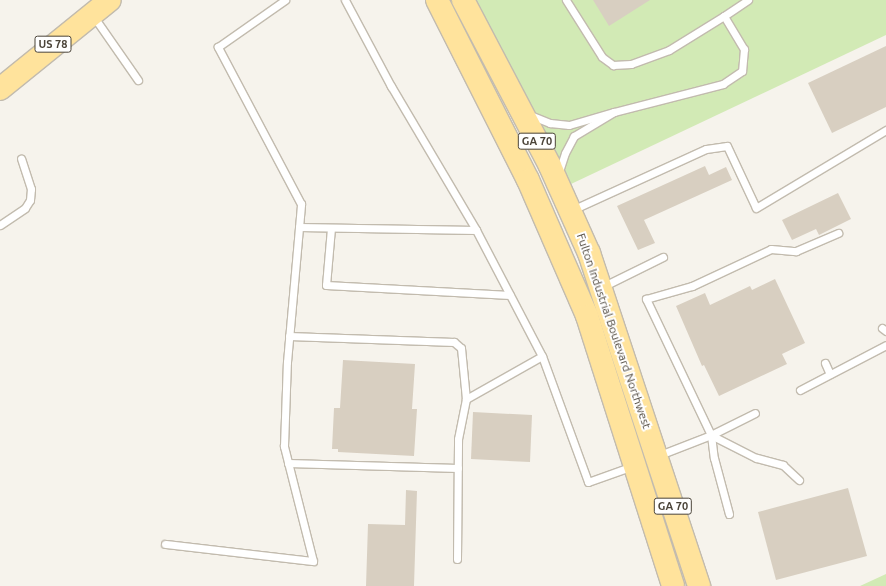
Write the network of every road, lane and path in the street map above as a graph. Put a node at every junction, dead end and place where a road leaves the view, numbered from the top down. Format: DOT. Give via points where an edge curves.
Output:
graph roads {
  1 [pos="110,0"];
  2 [pos="285,0"];
  3 [pos="345,0"];
  4 [pos="437,0"];
  5 [pos="464,0"];
  6 [pos="566,0"];
  7 [pos="748,0"];
  8 [pos="91,13"];
  9 [pos="724,16"];
  10 [pos="138,80"];
  11 [pos="0,89"];
  12 [pos="522,112"];
  13 [pos="614,112"];
  14 [pos="886,130"];
  15 [pos="21,159"];
  16 [pos="556,180"];
  17 [pos="570,211"];
  18 [pos="0,225"];
  19 [pos="300,227"];
  20 [pos="331,228"];
  21 [pos="476,230"];
  22 [pos="838,233"];
  23 [pos="663,257"];
  24 [pos="600,287"];
  25 [pos="510,294"];
  26 [pos="289,336"];
  27 [pos="886,345"];
  28 [pos="542,356"];
  29 [pos="825,363"];
  30 [pos="830,374"];
  31 [pos="800,390"];
  32 [pos="466,398"];
  33 [pos="755,413"];
  34 [pos="711,435"];
  35 [pos="647,460"];
  36 [pos="288,463"];
  37 [pos="458,468"];
  38 [pos="799,480"];
  39 [pos="729,514"];
  40 [pos="164,544"];
  41 [pos="457,559"];
  42 [pos="673,586"];
  43 [pos="699,586"];
  1 -- 8 [label="main road, US 78"];
  2 -- 19 [label="lane" via="218,47 301,204"];
  3 -- 21 [label="lane" via="391,86"];
  4 -- 35 [label="main road, Fulton Industrial Boulevard Northwest / GA 70" via="528,180"];
  5 -- 12 [label="main road, Fulton Industrial Boulevard Northwest / GA 70"];
  6 -- 9 [label="lane" via="602,57 613,65 631,64 669,50"];
  7 -- 9 [label="lane"];
  8 -- 10 [label="lane"];
  8 -- 11 [label="main road, US 78"];
  9 -- 13 [label="lane" via="744,49 742,71 723,84"];
  12 -- 13 [label="lane" via="550,123 569,125"];
  12 -- 16 [label="main road, Fulton Industrial Boulevard Northwest / GA 70"];
  13 -- 16 [label="lane" via="574,136"];
  14 -- 17 [label="lane" via="756,208 727,146 706,149"];
  15 -- 18 [label="lane" via="31,189 30,200 25,208"];
  16 -- 17 [label="main road, Fulton Industrial Boulevard Northwest / GA 70"];
  17 -- 24 [label="main road, Fulton Industrial Boulevard Northwest / GA 70"];
  19 -- 20 [label="lane"];
  19 -- 26 [label="lane"];
  20 -- 21 [label="lane"];
  20 -- 25 [label="lane" via="326,285"];
  21 -- 25 [label="lane"];
  22 -- 34 [label="lane" via="796,251 771,249 692,286 646,299"];
  23 -- 24 [label="lane"];
  24 -- 35 [label="main road, Fulton Industrial Boulevard Northwest / GA 70"];
  25 -- 28 [label="lane"];
  26 -- 32 [label="lane" via="454,342 461,348"];
  26 -- 36 [label="lane" via="284,446"];
  27 -- 30 [label="lane"];
  28 -- 32 [label="lane"];
  28 -- 35 [label="lane" via="588,482"];
  29 -- 30 [label="lane"];
  30 -- 31 [label="lane"];
  32 -- 37 [label="lane" via="458,439"];
  33 -- 34 [label="lane"];
  34 -- 35 [label="lane"];
  34 -- 38 [label="lane" via="756,458 783,465"];
  34 -- 39 [label="lane" via="714,458"];
  35 -- 42 [label="main road, Fulton Industrial Boulevard Northwest / GA 70"];
  35 -- 43 [label="main road, Fulton Industrial Boulevard Northwest / GA 70"];
  36 -- 37 [label="lane"];
  36 -- 40 [label="lane" via="313,560"];
  37 -- 41 [label="lane"];
}
